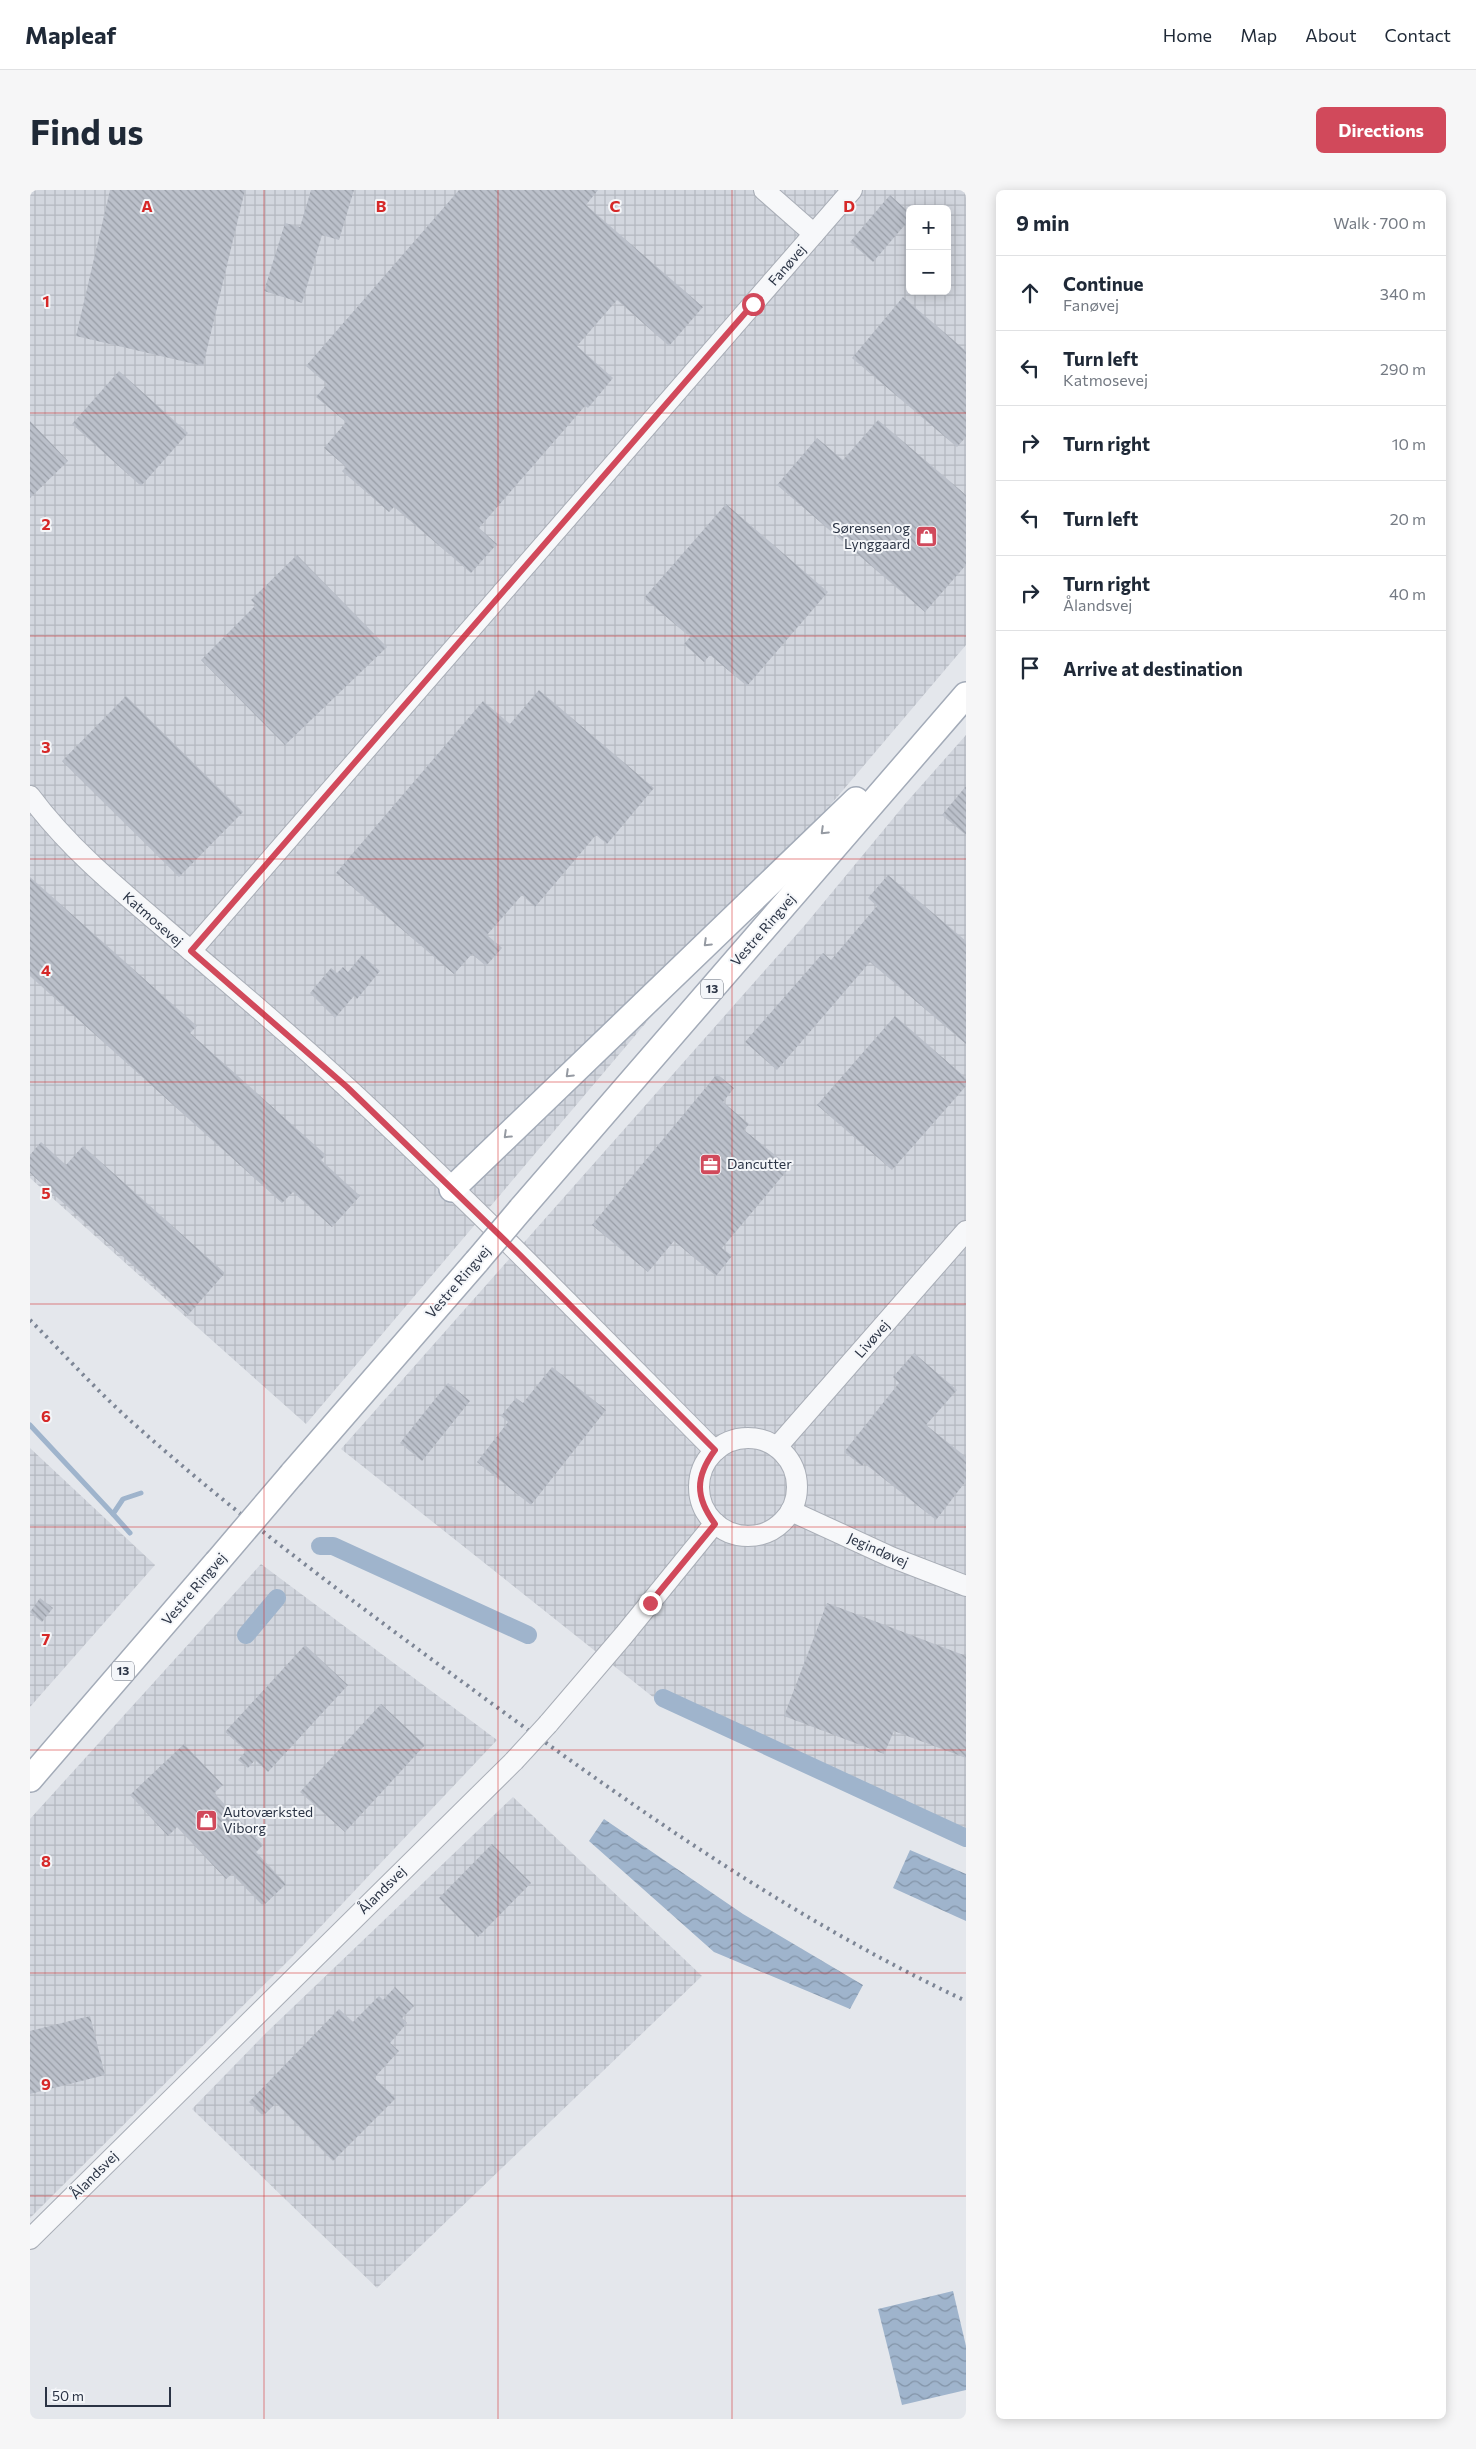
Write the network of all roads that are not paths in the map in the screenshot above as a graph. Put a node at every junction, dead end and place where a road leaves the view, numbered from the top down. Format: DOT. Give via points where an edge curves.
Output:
graph roads {
  1 [pos="764,190"];
  2 [pos="852,190"];
  3 [pos="814,234"];
  4 [pos="966,695"];
  5 [pos="903,768"];
  6 [pos="30,796"];
  7 [pos="191,951"];
  8 [pos="452,1189"];
  9 [pos="966,1231"];
  10 [pos="777,1447"];
  11 [pos="715,1450"];
  12 [pos="792,1511"];
  13 [pos="715,1524"];
  14 [pos="966,1586"];
  15 [pos="30,1779"];
  16 [pos="30,2239"];
  1 -- 3 [label="street"];
  2 -- 3 [label="street, Fanøvej"];
  3 -- 7 [label="street, Fanøvej"];
  4 -- 5 [label="main road, Vestre Ringvej / 13"];
  5 -- 8 [label="main road, one-way" via="861,796"];
  5 -- 15 [label="main road, Vestre Ringvej / 13, bridge"];
  6 -- 7 [label="street, Katmosevej" via="103,876"];
  7 -- 8 [label="street, Katmosevej" via="347,1087"];
  8 -- 11 [label="street, Katmosevej"];
  9 -- 10 [label="street, Livøvej"];
  10 -- 11 [label="street" via="762,1440 745,1438"];
  10 -- 12 [label="street" via="788,1457 796,1476 797,1498"];
  11 -- 13 [label="street" via="700,1479 705,1511"];
  12 -- 13 [label="street" via="776,1527 756,1536 728,1532"];
  12 -- 14 [label="street, Jegindøvej" via="891,1557"];
  13 -- 16 [label="street, Ålandsvej, bridge" via="514,1761"];
}
